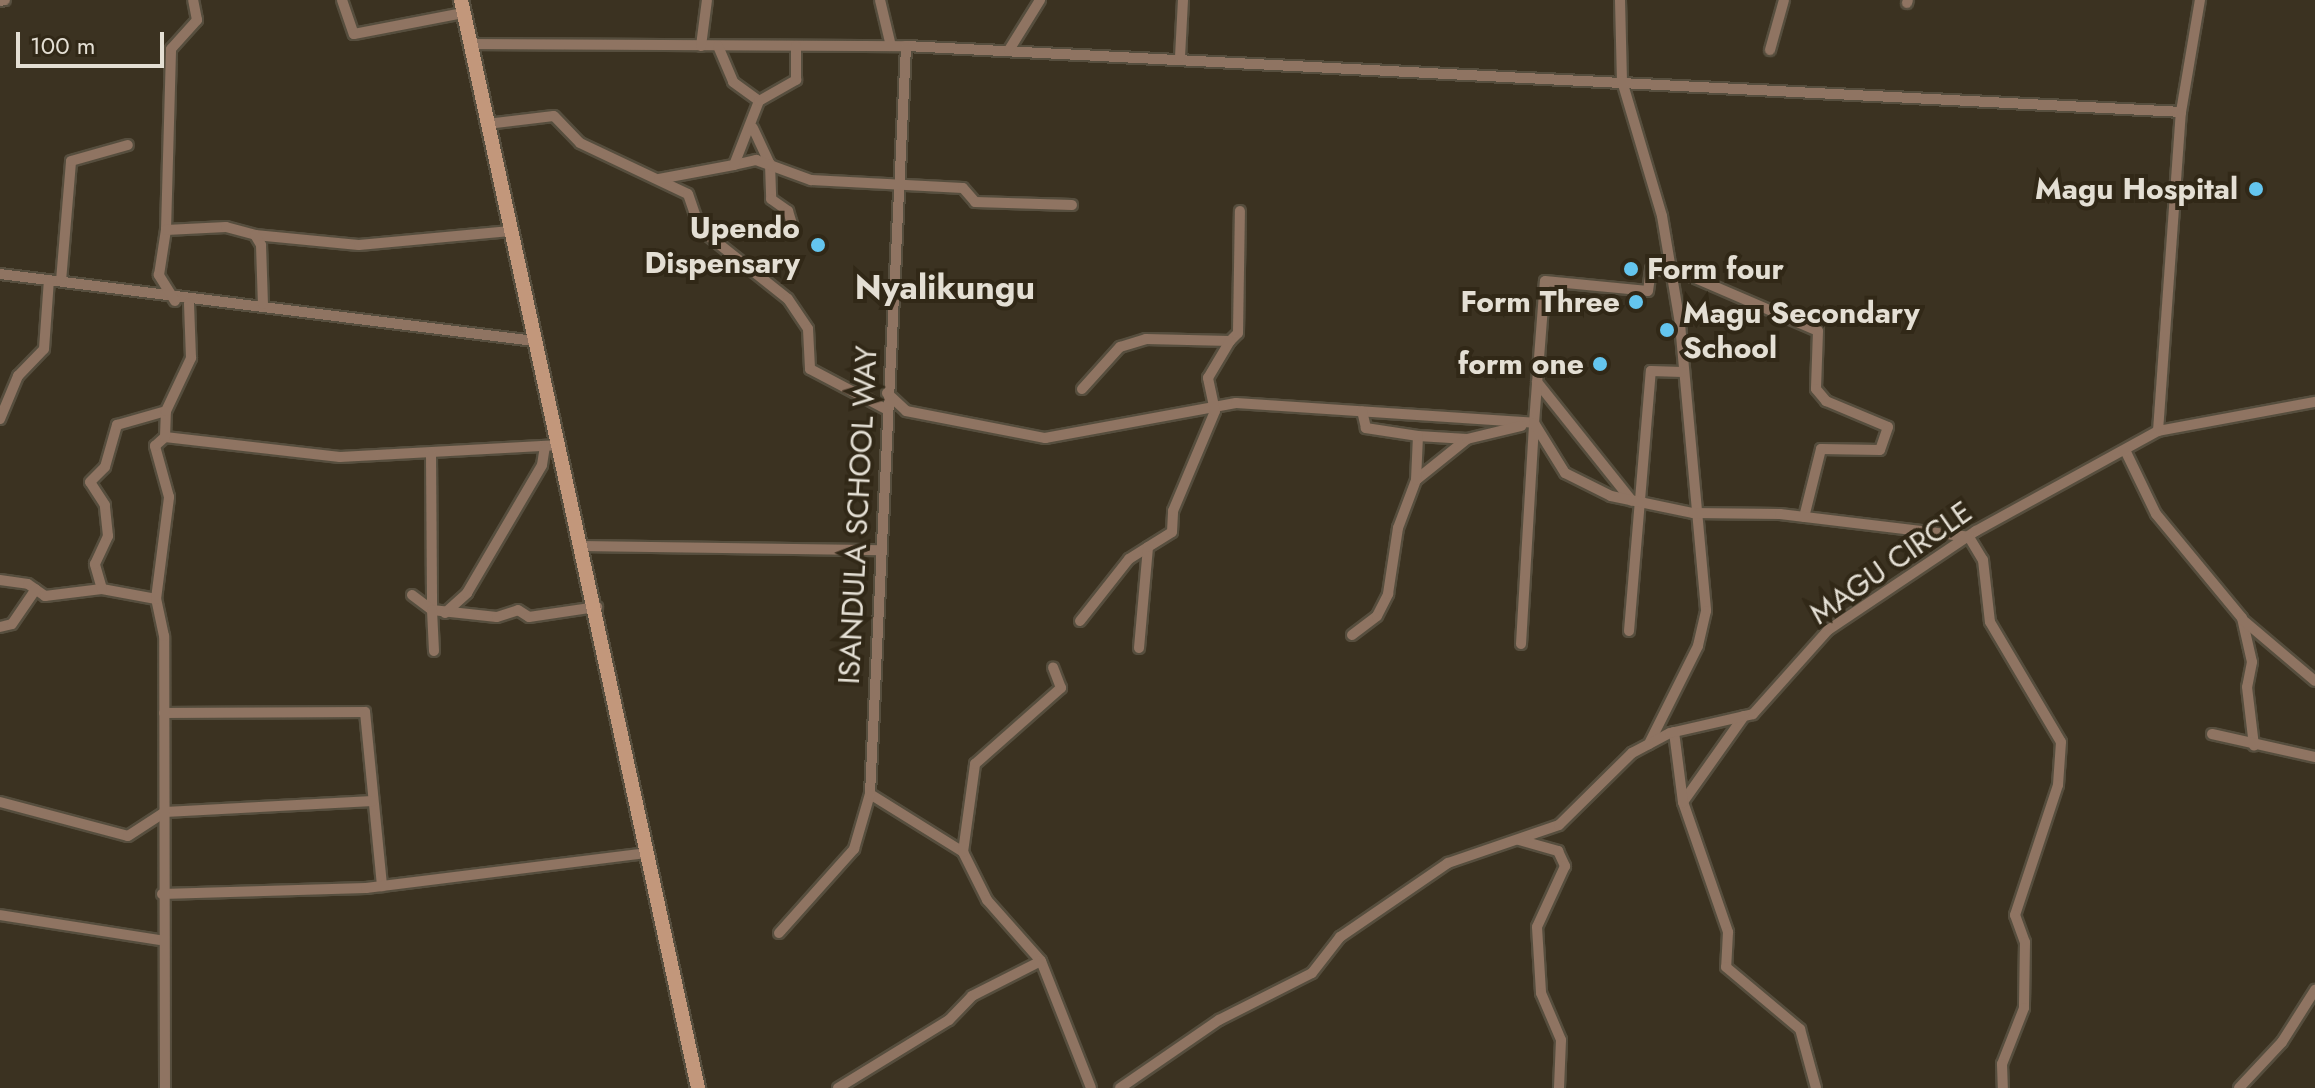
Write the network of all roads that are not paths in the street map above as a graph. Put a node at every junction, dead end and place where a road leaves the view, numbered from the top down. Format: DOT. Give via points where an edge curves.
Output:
graph roads {
  1 [pos="193,0"];
  2 [pos="342,0"];
  3 [pos="707,0"];
  4 [pos="880,0"];
  5 [pos="1040,0"];
  6 [pos="1183,0"];
  7 [pos="1620,0"];
  8 [pos="1784,0"];
  9 [pos="2200,0"];
  10 [pos="462,7"];
  11 [pos="470,44"];
  12 [pos="701,46"];
  13 [pos="718,46"];
  14 [pos="796,46"];
  15 [pos="891,46"];
  16 [pos="906,46"];
  17 [pos="1009,50"];
  18 [pos="1770,50"];
  19 [pos="1180,57"];
  20 [pos="1622,81"];
  21 [pos="759,101"];
  22 [pos="2181,112"];
  23 [pos="487,124"];
  24 [pos="753,128"];
  25 [pos="128,145"];
  26 [pos="770,164"];
  27 [pos="734,165"];
  28 [pos="659,179"];
  29 [pos="898,182"];
  30 [pos="1072,205"];
  31 [pos="1240,211"];
  32 [pos="166,230"];
  33 [pos="510,231"];
  34 [pos="794,231"];
  35 [pos="255,235"];
  36 [pos="1666,270"];
  37 [pos="0,274"];
  38 [pos="49,280"];
  39 [pos="61,281"];
  40 [pos="175,301"];
  41 [pos="189,303"];
  42 [pos="263,304"];
  43 [pos="534,341"];
  44 [pos="1230,341"];
  45 [pos="1682,372"];
  46 [pos="1537,382"];
  47 [pos="1082,389"];
  48 [pos="887,393"];
  49 [pos="2315,402"];
  50 [pos="886,409"];
  51 [pos="166,411"];
  52 [pos="1215,411"];
  53 [pos="1362,411"];
  54 [pos="0,419"];
  55 [pos="1534,423"];
  56 [pos="2158,431"];
  57 [pos="1418,436"];
  58 [pos="165,437"];
  59 [pos="1467,439"];
  60 [pos="553,446"];
  61 [pos="2125,450"];
  62 [pos="431,454"];
  63 [pos="1416,480"];
  64 [pos="1636,502"];
  65 [pos="1693,513"];
  66 [pos="1804,517"];
  67 [pos="1969,537"];
  68 [pos="585,546"];
  69 [pos="1148,547"];
  70 [pos="878,550"];
  71 [pos="0,580"];
  72 [pos="36,589"];
  73 [pos="102,589"];
  74 [pos="412,595"];
  75 [pos="156,599"];
  76 [pos="597,607"];
  77 [pos="432,610"];
  78 [pos="445,613"];
  79 [pos="2242,618"];
  80 [pos="1080,621"];
  81 [pos="0,627"];
  82 [pos="1629,631"];
  83 [pos="1352,635"];
  84 [pos="1521,644"];
  85 [pos="1139,648"];
  86 [pos="434,651"];
  87 [pos="1053,667"];
  88 [pos="2315,681"];
  89 [pos="164,713"];
  90 [pos="1744,716"];
  91 [pos="1674,732"];
  92 [pos="2212,734"];
  93 [pos="1649,744"];
  94 [pos="2254,746"];
  95 [pos="2315,757"];
  96 [pos="870,794"];
  97 [pos="373,801"];
  98 [pos="0,802"];
  99 [pos="1683,802"];
  100 [pos="165,812"];
  101 [pos="1517,839"];
  102 [pos="963,852"];
  103 [pos="648,853"];
  104 [pos="382,886"];
  105 [pos="162,894"];
  106 [pos="0,915"];
  107 [pos="779,933"];
  108 [pos="160,940"];
  109 [pos="1041,961"];
  110 [pos="2315,990"];
  111 [pos="165,1088"];
  112 [pos="698,1088"];
  113 [pos="838,1088"];
  114 [pos="1091,1088"];
  115 [pos="1120,1088"];
  116 [pos="1559,1088"];
  117 [pos="1816,1088"];
  118 [pos="2003,1088"];
  119 [pos="2239,1088"];
  1 -- 32 [label="street" via="197,20 171,49"];
  2 -- 10 [label="street" via="354,34"];
  3 -- 12 [label="street"];
  4 -- 15 [label="street"];
  5 -- 17 [label="street"];
  6 -- 19 [label="street"];
  7 -- 20 [label="street"];
  8 -- 18 [label="street"];
  9 -- 22 [label="street"];
  10 -- 11 [label="main road"];
  11 -- 12 [label="street" via="589,39"];
  11 -- 23 [label="main road"];
  12 -- 13 [label="street"];
  13 -- 14 [label="street"];
  13 -- 21 [label="street" via="733,82"];
  14 -- 15 [label="street"];
  14 -- 21 [label="street" via="796,80"];
  15 -- 16 [label="street"];
  16 -- 17 [label="street"];
  16 -- 29 [label="street, ISANDULA SCHOOL WAY"];
  17 -- 19 [label="street"];
  19 -- 20 [label="street"];
  20 -- 22 [label="street"];
  20 -- 36 [label="street" via="1662,216"];
  21 -- 24 [label="street"];
  22 -- 56 [label="street"];
  23 -- 28 [label="street" via="554,116 580,143"];
  23 -- 33 [label="main road"];
  24 -- 26 [label="street"];
  24 -- 27 [label="street"];
  25 -- 39 [label="street" via="71,161"];
  26 -- 27 [label="street"];
  26 -- 29 [label="street" via="811,180"];
  26 -- 34 [label="street" via="771,199 788,211"];
  27 -- 28 [label="street"];
  28 -- 50 [label="street" via="688,194 700,229 788,299 808,329 810,369"];
  29 -- 30 [label="street" via="963,188 975,202"];
  29 -- 48 [label="street, ISANDULA SCHOOL WAY"];
  31 -- 44 [label="street" via="1240,319"];
  32 -- 35 [label="street" via="226,227"];
  32 -- 40 [label="street" via="159,275"];
  33 -- 35 [label="street" via="359,245"];
  33 -- 43 [label="main road"];
  35 -- 42 [label="street" via="266,260"];
  36 -- 45 [label="street"];
  36 -- 46 [label="street" via="1651,269 1648,291 1545,281"];
  36 -- 66 [label="street" via="1818,331 1816,389 1826,401 1888,427 1880,450 1821,449"];
  37 -- 38 [label="street"];
  38 -- 39 [label="street"];
  38 -- 54 [label="street" via="44,349 18,376"];
  39 -- 40 [label="street"];
  40 -- 41 [label="street"];
  41 -- 42 [label="street"];
  41 -- 51 [label="street" via="191,358"];
  42 -- 43 [label="street" via="346,321"];
  43 -- 60 [label="main road"];
  44 -- 47 [label="street" via="1146,339 1120,347"];
  44 -- 52 [label="street" via="1208,378"];
  45 -- 64 [label="street" via="1651,371"];
  45 -- 65 [label="street"];
  46 -- 55 [label="street"];
  46 -- 64 [label="street"];
  48 -- 50 [label="street, ISANDULA SCHOOL WAY"];
  48 -- 52 [label="street" via="906,411 1045,438"];
  49 -- 56 [label="street, MAGU CIRCLE"];
  50 -- 70 [label="street, ISANDULA SCHOOL WAY"];
  51 -- 58 [label="street"];
  51 -- 73 [label="street" via="117,425 105,467 90,482 105,505 108,536 95,564"];
  52 -- 53 [label="street" via="1236,403"];
  52 -- 69 [label="street" via="1173,511 1172,532"];
  53 -- 55 [label="street"];
  53 -- 57 [label="street" via="1366,428"];
  55 -- 59 [label="street"];
  55 -- 64 [label="street" via="1565,473"];
  55 -- 84 [label="street"];
  56 -- 61 [label="street, MAGU CIRCLE"];
  57 -- 59 [label="street"];
  57 -- 63 [label="street"];
  58 -- 62 [label="street" via="340,457"];
  58 -- 75 [label="street" via="155,446 169,497"];
  59 -- 63 [label="street"];
  60 -- 62 [label="street"];
  60 -- 68 [label="main road"];
  60 -- 78 [label="street" via="467,593"];
  61 -- 67 [label="street, MAGU CIRCLE"];
  61 -- 79 [label="street" via="2156,514"];
  62 -- 77 [label="street"];
  63 -- 83 [label="street" via="1398,528 1388,594 1377,616"];
  64 -- 65 [label="street"];
  64 -- 82 [label="street"];
  65 -- 66 [label="street"];
  65 -- 93 [label="street" via="1706,611 1698,646"];
  66 -- 67 [label="street"];
  67 -- 90 [label="street, MAGU CIRCLE" via="1828,630"];
  67 -- 118 [label="street" via="1983,560 1990,622 2061,742 2055,797 2015,915 2025,942 2024,1008 2002,1064"];
  68 -- 70 [label="street"];
  68 -- 76 [label="main road"];
  69 -- 80 [label="street" via="1129,559"];
  69 -- 85 [label="street"];
  70 -- 96 [label="street, ISANDULA SCHOOL WAY"];
  71 -- 72 [label="street"];
  72 -- 73 [label="street" via="45,596"];
  72 -- 81 [label="street" via="12,624"];
  73 -- 75 [label="street"];
  74 -- 77 [label="street"];
  75 -- 89 [label="street"];
  76 -- 78 [label="street" via="529,617 518,610 497,617"];
  76 -- 103 [label="main road"];
  77 -- 78 [label="street"];
  77 -- 86 [label="street"];
  79 -- 88 [label="street"];
  79 -- 94 [label="street" via="2252,662 2247,687"];
  87 -- 102 [label="street" via="1061,688 975,764"];
  89 -- 97 [label="street" via="365,712"];
  89 -- 100 [label="street"];
  90 -- 91 [label="street"];
  90 -- 99 [label="street, MAGU CIRCLE"];
  91 -- 93 [label="street"];
  91 -- 99 [label="street"];
  92 -- 94 [label="street"];
  93 -- 101 [label="street" via="1559,825"];
  94 -- 95 [label="street"];
  96 -- 102 [label="street"];
  96 -- 107 [label="street, ISANDULA SCHOOL WAY" via="854,849"];
  97 -- 100 [label="street"];
  97 -- 104 [label="street"];
  98 -- 100 [label="street" via="128,836"];
  99 -- 117 [label="street" via="1728,932 1726,967 1800,1029"];
  100 -- 105 [label="street"];
  101 -- 115 [label="street" via="1448,863 1340,937 1312,973 1219,1020"];
  101 -- 116 [label="street" via="1558,851 1565,866 1537,927 1541,993 1561,1040"];
  102 -- 109 [label="street" via="987,900"];
  103 -- 104 [label="street"];
  103 -- 112 [label="main road"];
  104 -- 105 [label="street"];
  105 -- 108 [label="street"];
  106 -- 108 [label="street"];
  108 -- 111 [label="street"];
  109 -- 113 [label="street" via="972,996 949,1020"];
  109 -- 114 [label="street"];
  110 -- 119 [label="street" via="2282,1042"];
}
